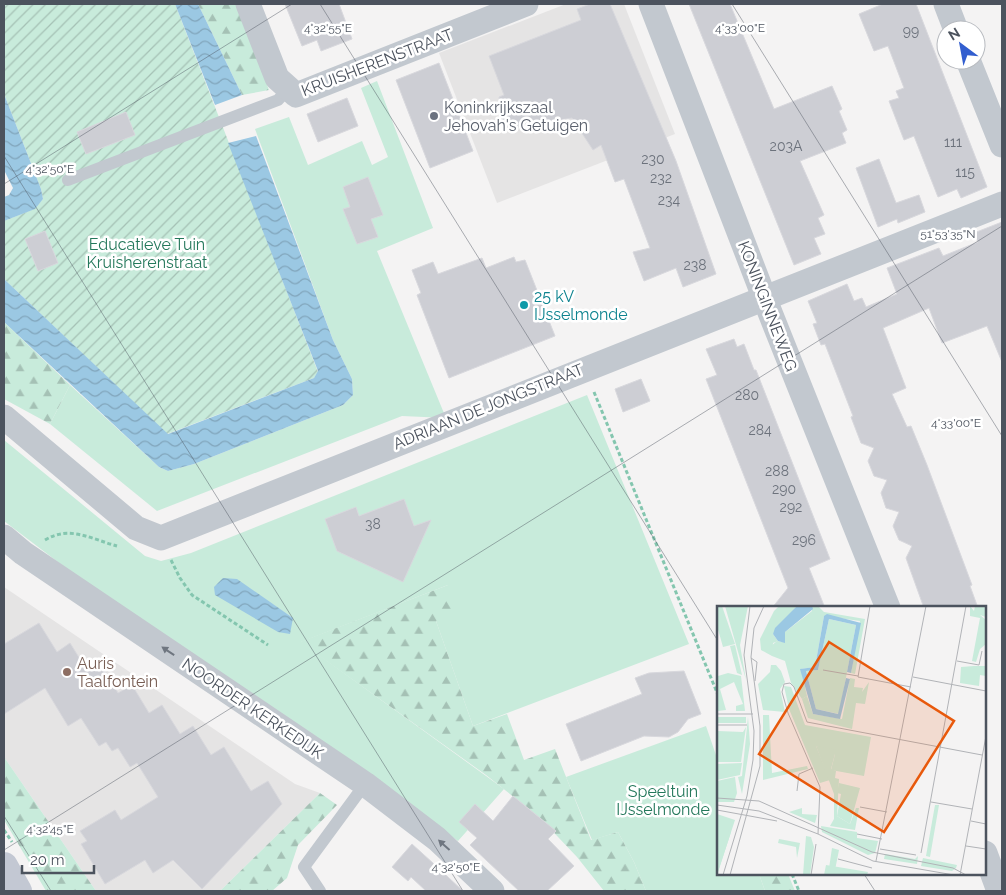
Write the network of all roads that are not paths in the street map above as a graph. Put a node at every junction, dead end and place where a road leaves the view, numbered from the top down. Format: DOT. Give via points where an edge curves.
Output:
graph roads {
  1 [pos="248,4"];
  2 [pos="526,4"];
  3 [pos="651,4"];
  4 [pos="946,4"];
  5 [pos="952,20"];
  6 [pos="972,70"];
  7 [pos="289,88"];
  8 [pos="1002,145"];
  9 [pos="68,180"];
  10 [pos="1002,204"];
  11 [pos="764,297"];
  12 [pos="4,416"];
  13 [pos="4,537"];
  14 [pos="887,606"];
  15 [pos="365,784"];
  16 [pos="986,856"];
  17 [pos="4,866"];
  18 [pos="18,891"];
  19 [pos="320,891"];
  20 [pos="492,891"];
  21 [pos="1000,891"];
  1 -- 7 [label="street, KRUISHERENSTRAAT" via="277,78"];
  2 -- 7 [label="street, KRUISHERENSTRAAT" via="296,95"];
  3 -- 11 [label="street, KONINGINNEWEG"];
  4 -- 5 [label="street"];
  6 -- 8 [label="street"];
  7 -- 9 [label="lane" via="278,100"];
  10 -- 11 [label="street, ADRIAAN DE JONGSTRAAT"];
  11 -- 12 [label="street, ADRIAAN DE JONGSTRAAT" via="161,538 136,528"];
  11 -- 14 [label="street, KONINGINNEWEG"];
  15 -- 13 [label="street, NOORDER KERKEDIJK, one-way"];
  15 -- 19 [label="lane" via="304,867"];
  20 -- 15 [label="street, NOORDER KERKEDIJK, one-way" via="437,839"];
  16 -- 21 [label="street"];
  17 -- 18 [label="main road"];
}
